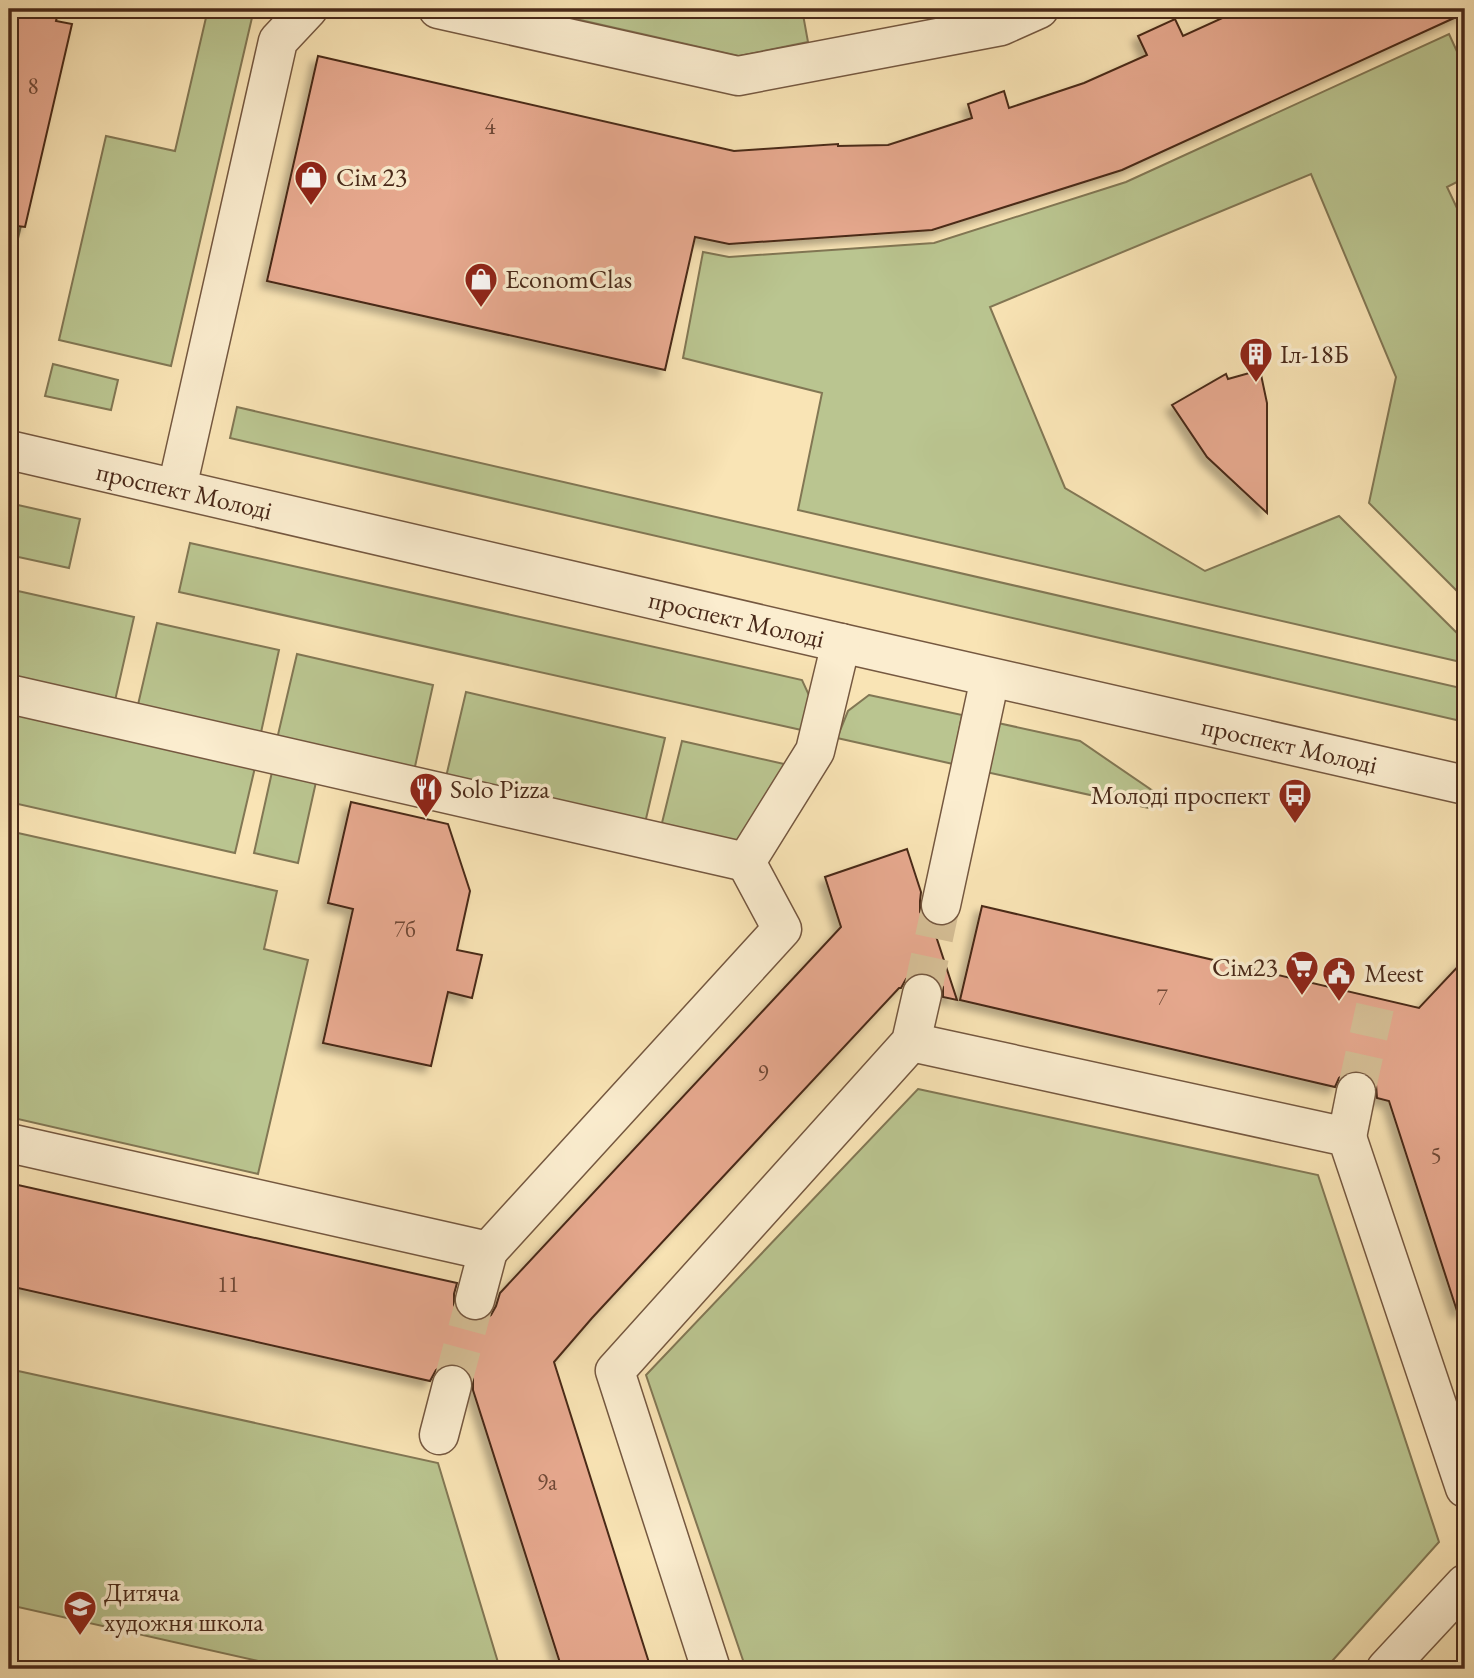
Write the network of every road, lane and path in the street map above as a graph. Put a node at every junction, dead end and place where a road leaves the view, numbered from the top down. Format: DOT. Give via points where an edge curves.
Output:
graph roads {
  1 [pos="309,9"];
  2 [pos="438,9"];
  3 [pos="1039,9"];
  4 [pos="9,450"];
  5 [pos="177,488"];
  6 [pos="841,643"];
  7 [pos="990,678"];
  8 [pos="9,694"];
  9 [pos="1465,785"];
  10 [pos="746,862"];
  11 [pos="941,905"];
  12 [pos="922,994"];
  13 [pos="911,1042"];
  14 [pos="1356,1093"];
  15 [pos="1347,1137"];
  16 [pos="9,1143"];
  17 [pos="488,1251"];
  18 [pos="475,1300"];
  19 [pos="452,1385"];
  20 [pos="439,1435"];
  21 [pos="1465,1488"];
  22 [pos="1465,1584"];
  23 [pos="711,1669"];
  24 [pos="1386,1669"];
  1 -- 5 [label="street" via="278,41"];
  2 -- 3 [label="street" via="738,76 1001,26"];
  4 -- 5 [label="street, проспект Молоді"];
  5 -- 6 [label="street, проспект Молоді"];
  6 -- 7 [label="street, проспект Молоді"];
  6 -- 10 [label="street" via="815,751"];
  7 -- 9 [label="street, проспект Молоді"];
  7 -- 11 [label="street"];
  8 -- 10 [label="street"];
  10 -- 17 [label="street" via="782,929"];
  12 -- 13 [label="street"];
  13 -- 15 [label="street"];
  13 -- 23 [label="street" via="615,1371"];
  14 -- 15 [label="street"];
  15 -- 21 [label="street"];
  16 -- 17 [label="street"];
  17 -- 18 [label="street"];
  19 -- 20 [label="street"];
  22 -- 24 [label="street"];
}
